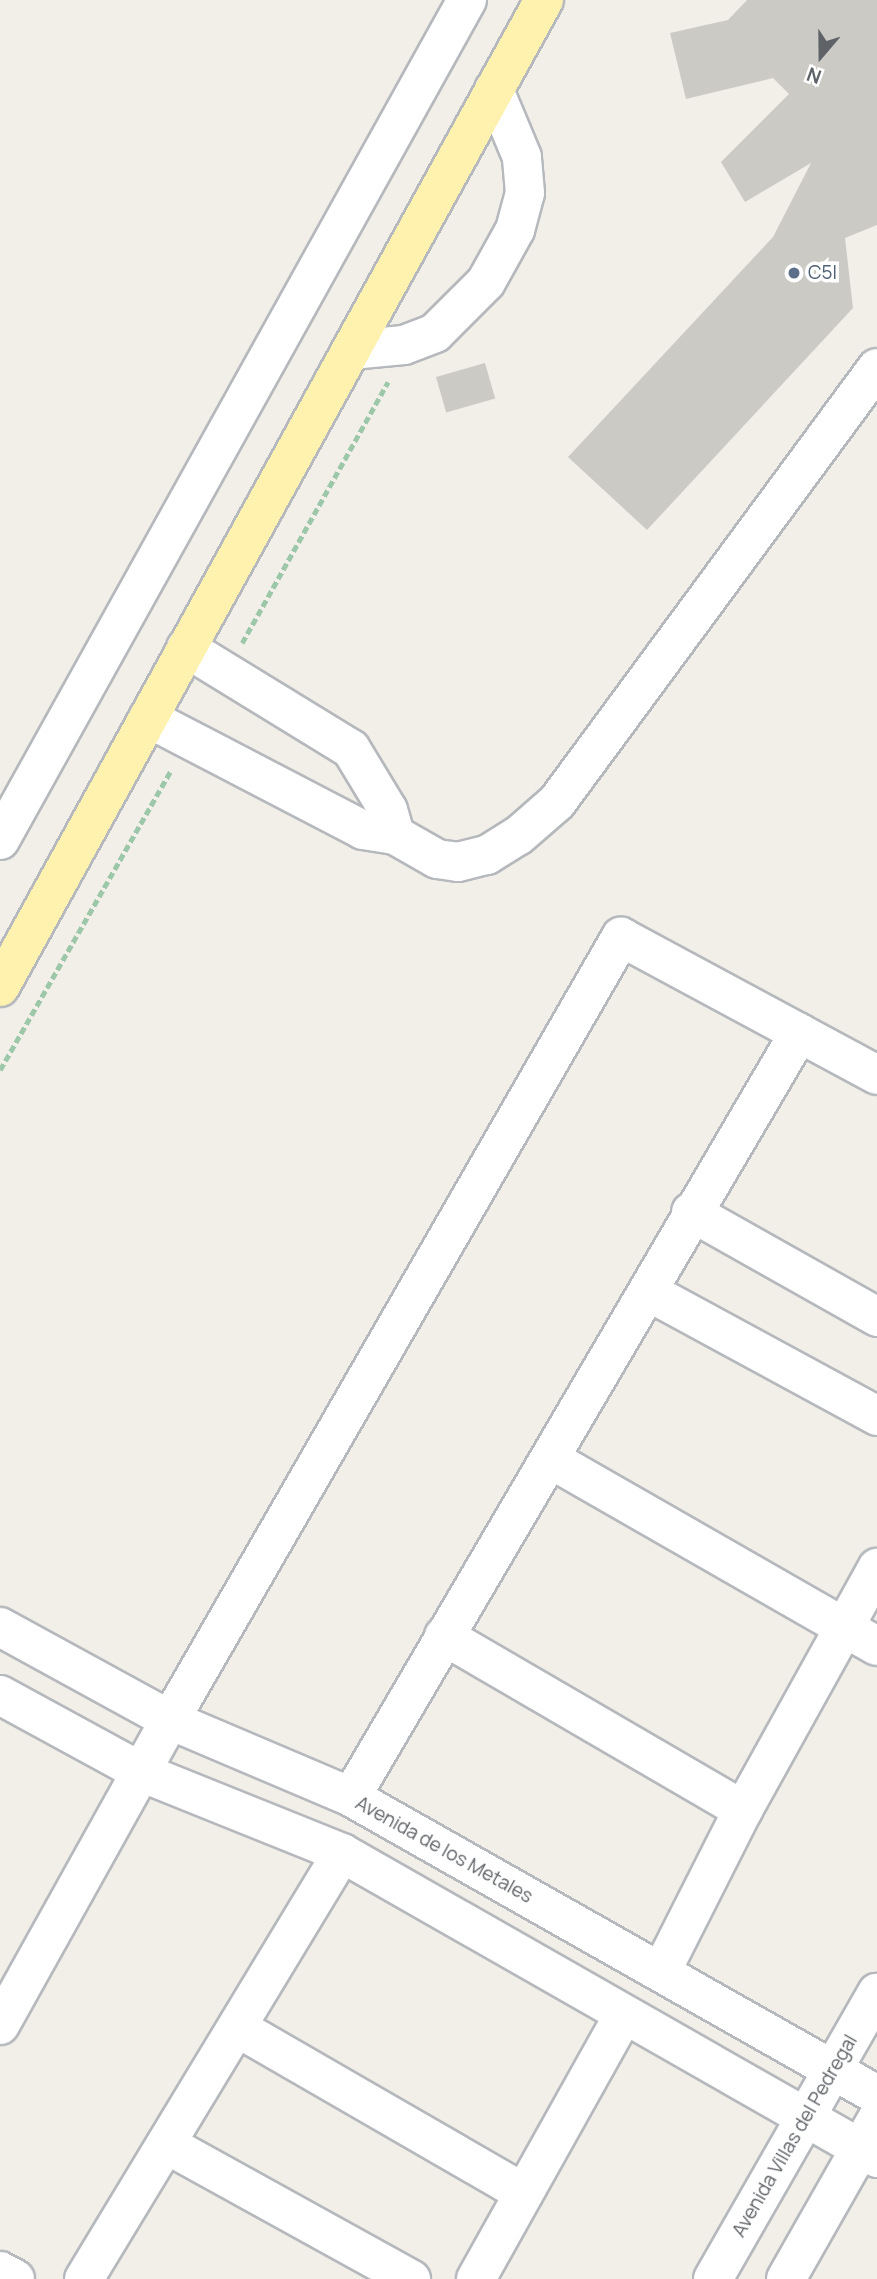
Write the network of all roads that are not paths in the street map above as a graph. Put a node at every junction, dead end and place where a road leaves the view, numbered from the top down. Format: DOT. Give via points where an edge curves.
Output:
graph roads {
  1 [pos="467,0"];
  2 [pos="544,0"];
  3 [pos="494,90"];
  4 [pos="351,350"];
  5 [pos="877,368"];
  6 [pos="186,648"];
  7 [pos="148,719"];
  8 [pos="395,835"];
  9 [pos="0,840"];
  10 [pos="0,987"];
  11 [pos="799,1033"];
  12 [pos="877,1075"];
  13 [pos="691,1212"];
  14 [pos="649,1292"];
  15 [pos="877,1317"];
  16 [pos="877,1416"];
  17 [pos="552,1460"];
  18 [pos="877,1568"];
  19 [pos="843,1626"];
  20 [pos="0,1627"];
  21 [pos="444,1636"];
  22 [pos="877,1646"];
  23 [pos="0,1695"];
  24 [pos="170,1720"];
  25 [pos="143,1773"];
  26 [pos="351,1797"];
  27 [pos="743,1810"];
  28 [pos="342,1853"];
  29 [pos="661,1972"];
  30 [pos="877,1993"];
  31 [pos="623,2016"];
  32 [pos="0,2025"];
  33 [pos="238,2028"];
  34 [pos="833,2070"];
  35 [pos="877,2095"];
  36 [pos="805,2121"];
  37 [pos="871,2142"];
  38 [pos="166,2144"];
  39 [pos="524,2193"];
  40 [pos="0,2271"];
  41 [pos="15,2279"];
  42 [pos="84,2279"];
  43 [pos="411,2279"];
  44 [pos="476,2279"];
  45 [pos="713,2279"];
  46 [pos="786,2279"];
  1 -- 9 [label="street"];
  2 -- 3 [label="main road"];
  3 -- 4 [label="main road"];
  3 -- 4 [label="street" via="522,157 525,193 515,230 486,282 435,333 404,345"];
  4 -- 6 [label="main road"];
  5 -- 8 [label="street" via="557,802 518,836 487,855 458,862 437,859"];
  6 -- 7 [label="main road"];
  6 -- 8 [label="street" via="351,749 388,810"];
  7 -- 8 [label="street" via="321,812 362,830"];
  7 -- 10 [label="main road"];
  11 -- 12 [label="street"];
  11 -- 13 [label="street"];
  11 -- 24 [label="street" via="621,937"];
  13 -- 14 [label="street"];
  13 -- 15 [label="street"];
  14 -- 16 [label="street"];
  14 -- 17 [label="street"];
  17 -- 19 [label="street"];
  17 -- 21 [label="street"];
  18 -- 19 [label="street"];
  19 -- 22 [label="street"];
  19 -- 27 [label="street"];
  20 -- 24 [label="street, Avenida de los Metales"];
  21 -- 26 [label="street"];
  21 -- 27 [label="street"];
  23 -- 25 [label="street"];
  24 -- 25 [label="street"];
  24 -- 26 [label="street, Avenida de los Metales"];
  25 -- 28 [label="street"];
  25 -- 32 [label="street"];
  26 -- 29 [label="street, Avenida de los Metales"];
  27 -- 29 [label="street"];
  28 -- 31 [label="street"];
  28 -- 33 [label="street"];
  29 -- 34 [label="street, Avenida de los Metales"];
  30 -- 34 [label="street, Avenida Villas del Pedregal"];
  31 -- 36 [label="street"];
  31 -- 39 [label="street"];
  33 -- 38 [label="street"];
  33 -- 39 [label="street"];
  34 -- 35 [label="street, Avenida de los Metales"];
  34 -- 36 [label="street, Avenida Villas del Pedregal"];
  36 -- 37 [label="street"];
  36 -- 45 [label="street, Avenida Villas del Pedregal"];
  37 -- 46 [label="street"];
  38 -- 42 [label="street"];
  38 -- 43 [label="street"];
  39 -- 44 [label="street"];
  40 -- 41 [label="street"];
}
